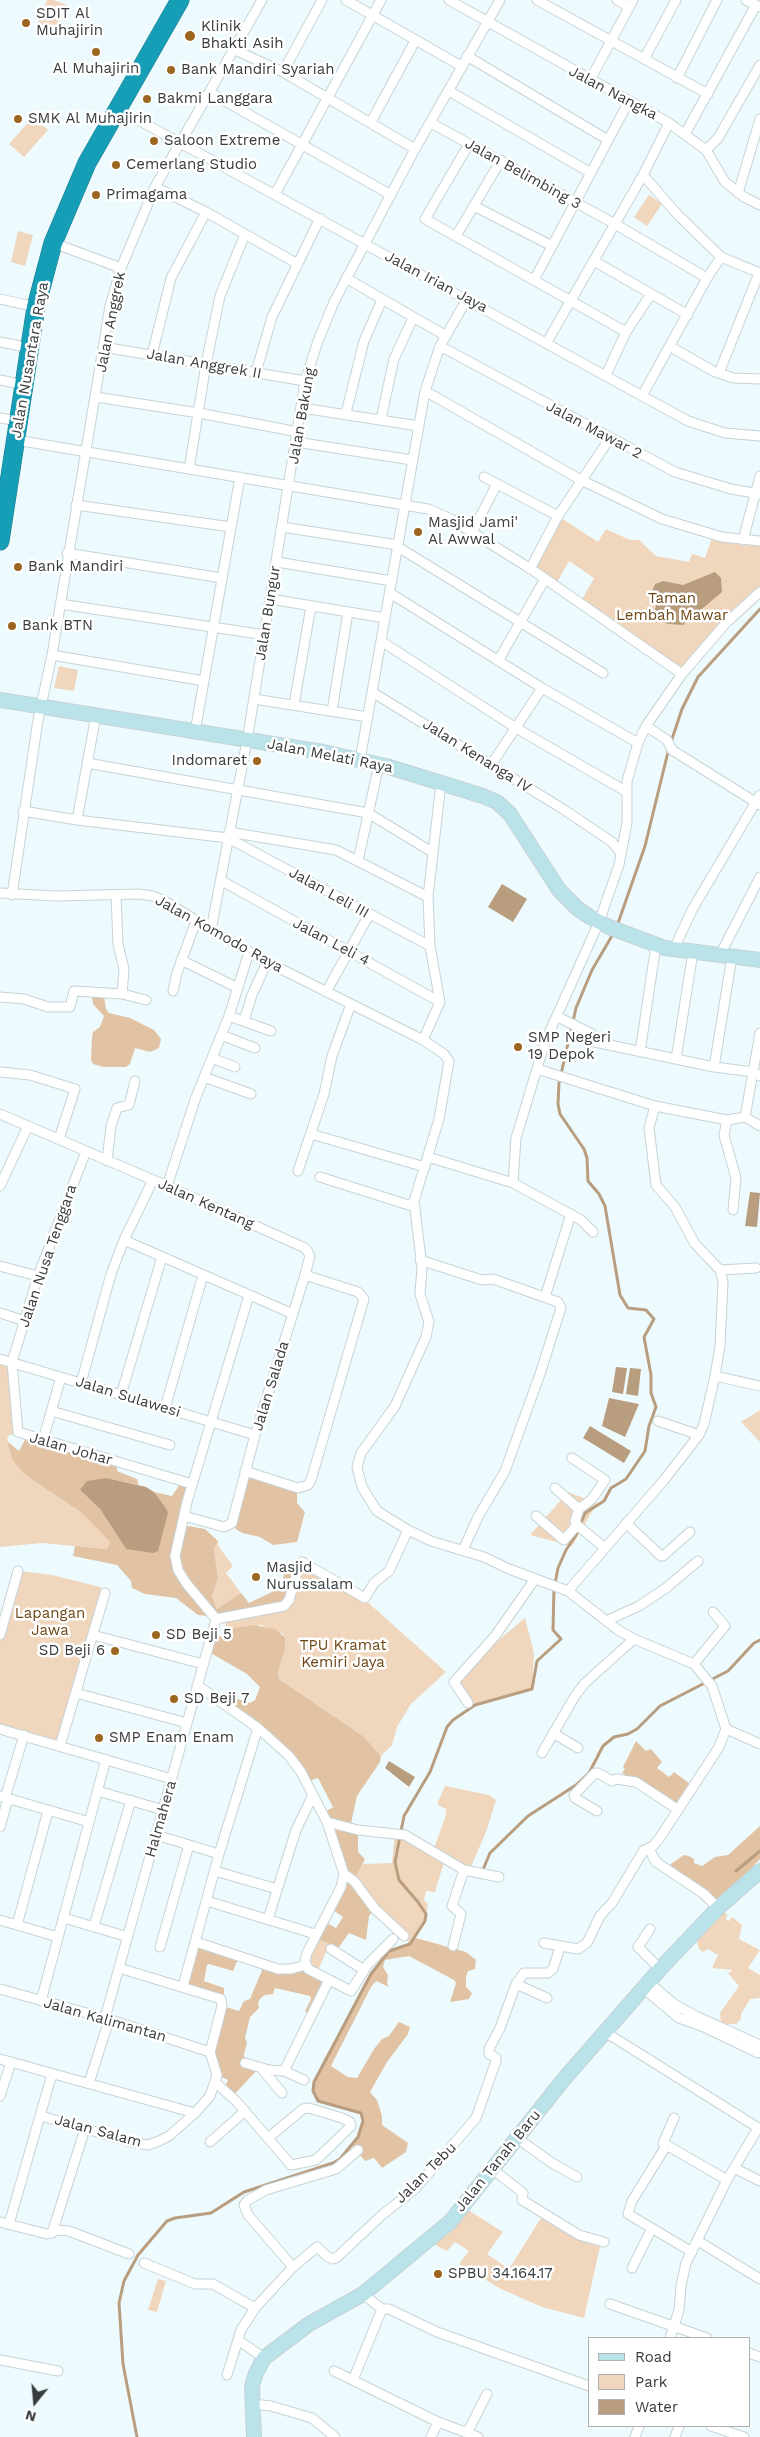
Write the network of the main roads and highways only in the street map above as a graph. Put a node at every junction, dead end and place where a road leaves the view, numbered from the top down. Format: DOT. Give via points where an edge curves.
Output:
graph roads {
  1 [pos="180,0"];
  2 [pos="10,450"];
  3 [pos="4,493"];
  4 [pos="1,532"];
  1 -- 2 [label="highway, Jalan Nusantara Raya" via="87,163 53,243 36,307 19,421"];
  2 -- 3 [label="highway, Jalan Nusantara Raya"];
  3 -- 4 [label="highway, Jalan Nusantara Raya"];
}
